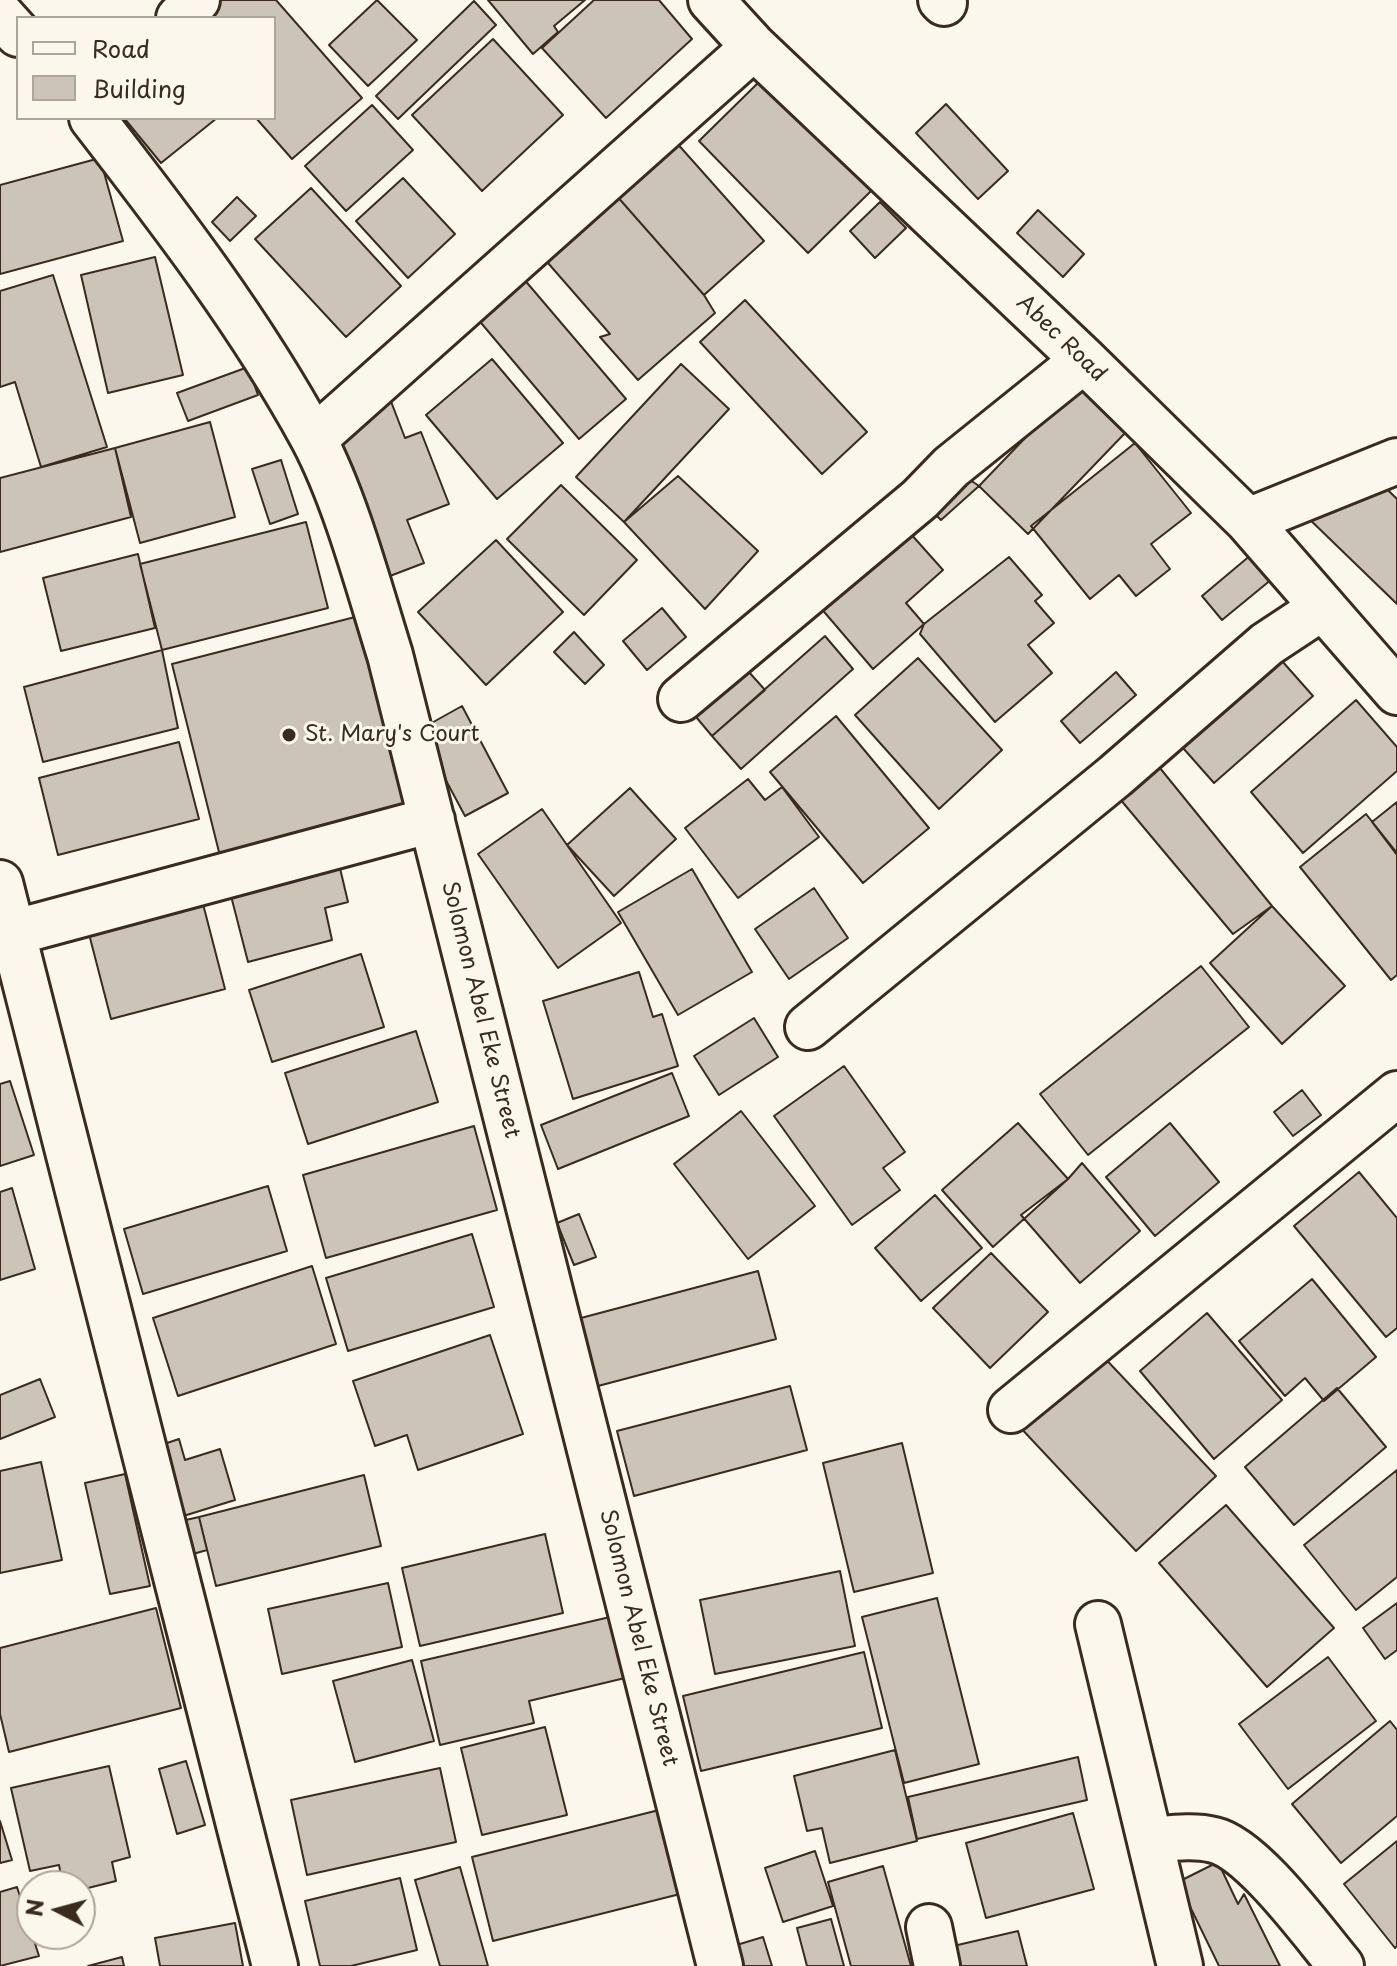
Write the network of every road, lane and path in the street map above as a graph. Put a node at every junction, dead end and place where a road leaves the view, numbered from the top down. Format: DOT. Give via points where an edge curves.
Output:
graph roads {
  1 [pos="197,0"];
  2 [pos="711,0"];
  3 [pos="0,14"];
  4 [pos="181,16"];
  5 [pos="16,32"];
  6 [pos="754,47"];
  7 [pos="94,120"];
  8 [pos="1084,360"];
  9 [pos="314,439"];
  10 [pos="1397,461"];
  11 [pos="1248,521"];
  12 [pos="1323,607"];
  13 [pos="1397,692"];
  14 [pos="681,699"];
  15 [pos="432,820"];
  16 [pos="0,884"];
  17 [pos="12,933"];
  18 [pos="808,1027"];
  19 [pos="1397,1094"];
  20 [pos="1011,1410"];
  21 [pos="1098,1624"];
  22 [pos="1152,1840"];
  23 [pos="275,1966"];
  24 [pos="720,1966"];
  25 [pos="1180,1966"];
  26 [pos="1341,1966"];
  1 -- 4 [label="street"];
  2 -- 6 [label="street, Abec Road"];
  3 -- 5 [label="street"];
  6 -- 8 [label="street, Abec Road"];
  6 -- 9 [label="street"];
  7 -- 9 [label="street, Solomon Abel Eke Street" via="201,258"];
  8 -- 11 [label="street, Abec Road"];
  8 -- 14 [label="street"];
  9 -- 15 [label="street, Solomon Abel Eke Street" via="356,545"];
  10 -- 11 [label="street"];
  11 -- 12 [label="street, Abec Road"];
  12 -- 13 [label="street, Abec Road"];
  12 -- 18 [label="street" via="1267,644"];
  15 -- 17 [label="street"];
  15 -- 24 [label="street, Solomon Abel Eke Street"];
  16 -- 17 [label="street"];
  17 -- 23 [label="street"];
  19 -- 20 [label="street"];
  21 -- 22 [label="street"];
  22 -- 25 [label="street"];
  22 -- 26 [label="street" via="1196,1837 1234,1850 1258,1869"];
}
